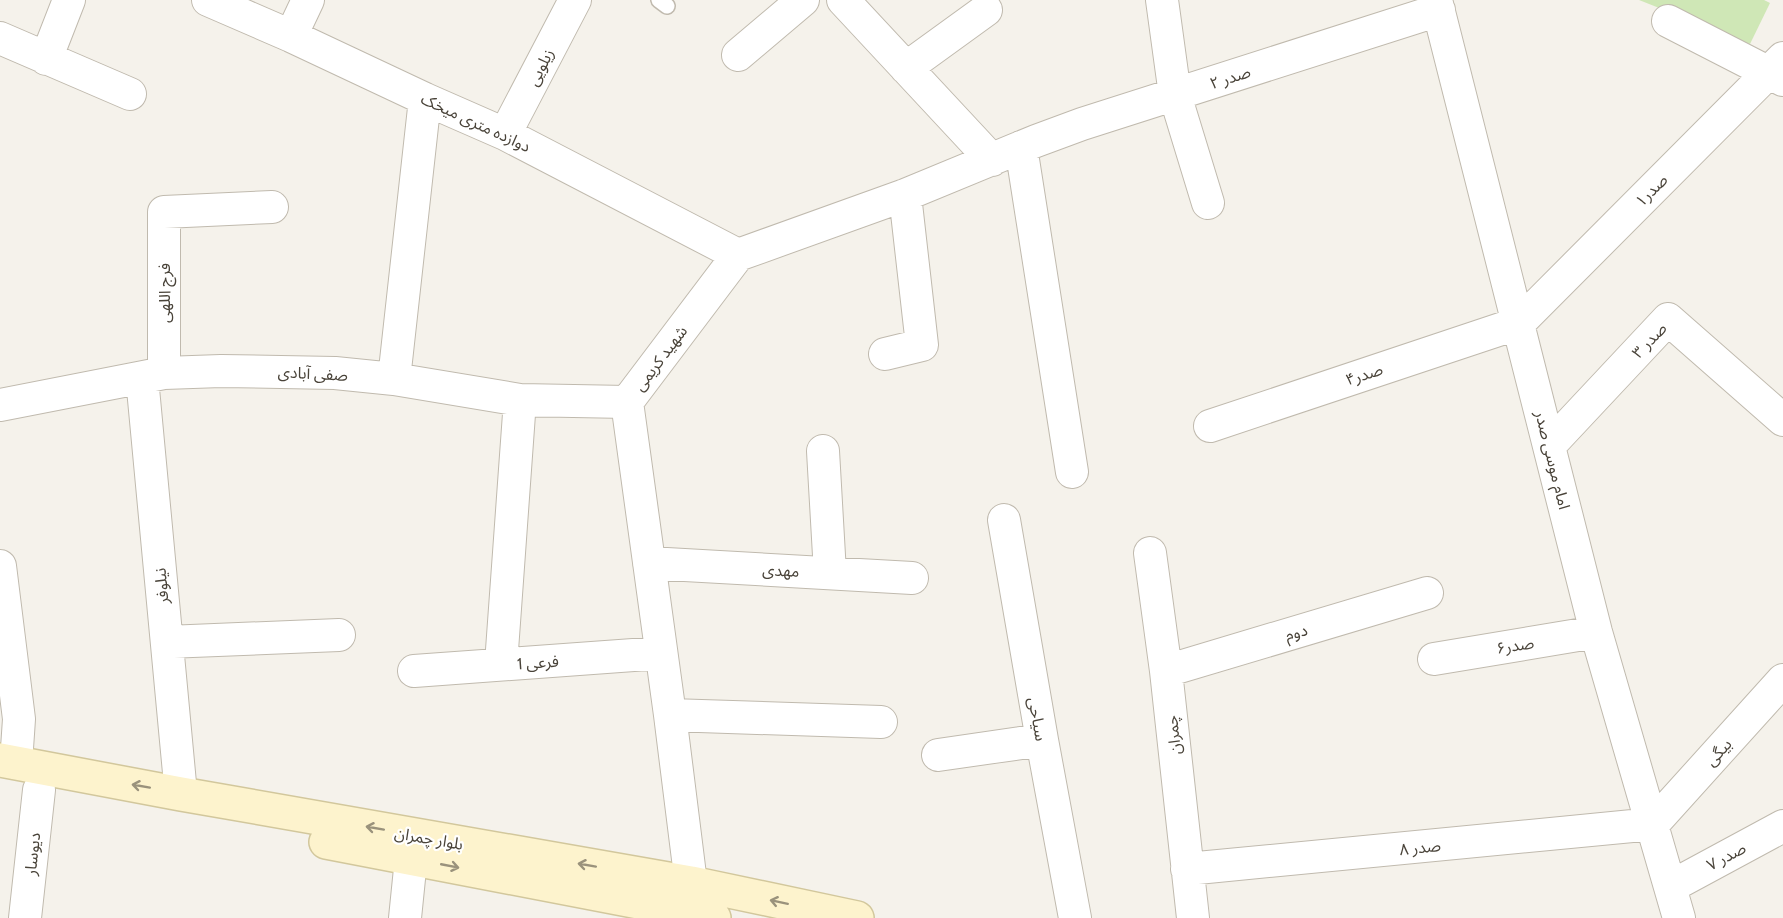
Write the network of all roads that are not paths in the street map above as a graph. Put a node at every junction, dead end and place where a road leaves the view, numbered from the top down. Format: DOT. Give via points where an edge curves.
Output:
graph roads {
  1 [pos="69,0"];
  2 [pos="208,0"];
  3 [pos="308,0"];
  4 [pos="575,0"];
  5 [pos="803,0"];
  6 [pos="843,0"];
  7 [pos="1162,0"];
  8 [pos="1438,5"];
  9 [pos="986,10"];
  10 [pos="1668,21"];
  11 [pos="291,36"];
  12 [pos="0,39"];
  13 [pos="738,56"];
  14 [pos="46,59"];
  15 [pos="906,68"];
  16 [pos="1778,70"];
  17 [pos="130,94"];
  18 [pos="1175,95"];
  19 [pos="425,99"];
  20 [pos="506,134"];
  21 [pos="1021,147"];
  22 [pos="992,160"];
  23 [pos="905,195"];
  24 [pos="1208,203"];
  25 [pos="272,207"];
  26 [pos="738,255"];
  27 [pos="1519,323"];
  28 [pos="885,354"];
  29 [pos="153,376"];
  30 [pos="394,379"];
  31 [pos="520,400"];
  32 [pos="627,402"];
  33 [pos="0,405"];
  34 [pos="1783,420"];
  35 [pos="1210,426"];
  36 [pos="1549,446"];
  37 [pos="823,451"];
  38 [pos="1072,472"];
  39 [pos="1004,520"];
  40 [pos="1150,553"];
  41 [pos="650,563"];
  42 [pos="0,566"];
  43 [pos="830,573"];
  44 [pos="912,578"];
  45 [pos="1427,593"];
  46 [pos="1596,632"];
  47 [pos="339,635"];
  48 [pos="167,642"];
  49 [pos="662,653"];
  50 [pos="1434,659"];
  51 [pos="501,664"];
  52 [pos="414,671"];
  53 [pos="1166,671"];
  54 [pos="1783,680"];
  55 [pos="670,715"];
  56 [pos="881,722"];
  57 [pos="1042,740"];
  58 [pos="938,755"];
  59 [pos="5,769"];
  60 [pos="39,790"];
  61 [pos="181,794"];
  62 [pos="1653,824"];
  63 [pos="1783,826"];
  64 [pos="411,859"];
  65 [pos="1187,869"];
  66 [pos="690,883"];
  67 [pos="1670,887"];
  68 [pos="17,915"];
  69 [pos="405,918"];
  70 [pos="709,918"];
  71 [pos="857,918"];
  72 [pos="1075,918"];
  73 [pos="1193,918"];
  74 [pos="1679,918"];
  1 -- 14 [label="street"];
  2 -- 11 [label="street, دوازده متری میخک"];
  3 -- 11 [label="street"];
  4 -- 20 [label="street, زیلویی"];
  5 -- 13 [label="street"];
  6 -- 15 [label="street"];
  7 -- 18 [label="street"];
  8 -- 18 [label="street, صدر ۲"];
  8 -- 27 [label="street, امام موسی صدر"];
  9 -- 15 [label="street"];
  10 -- 16 [label="street"];
  11 -- 19 [label="street, دوازده متری میخک"];
  12 -- 14 [label="street"];
  14 -- 17 [label="street"];
  15 -- 22 [label="street"];
  16 -- 27 [label="street, صدر۱"];
  18 -- 21 [label="street, صدر ۲"];
  18 -- 24 [label="street"];
  19 -- 20 [label="street, دوازده متری میخک"];
  19 -- 30 [label="street"];
  20 -- 26 [label="street, دوازده متری میخک"];
  21 -- 22 [label="street"];
  21 -- 38 [label="street"];
  22 -- 23 [label="street"];
  23 -- 26 [label="street"];
  23 -- 28 [label="street" via="921,345"];
  25 -- 29 [label="street, فرج اللهی" via="164,212"];
  26 -- 32 [label="street, شهید کریمی"];
  27 -- 35 [label="street, صدر۴"];
  27 -- 36 [label="street, امام موسی صدر"];
  29 -- 30 [label="street, صفی آبادی" via="278,371"];
  29 -- 33 [label="street, صفی آبادی"];
  29 -- 48 [label="street, نیلوفر"];
  30 -- 31 [label="street, صفی آبادی"];
  31 -- 32 [label="street, صفی آبادی"];
  31 -- 51 [label="street"];
  32 -- 41 [label="street, شهید کریمی"];
  34 -- 36 [label="street, صدر ۳" via="1668,320"];
  36 -- 46 [label="street, امام موسی صدر"];
  37 -- 43 [label="street"];
  39 -- 57 [label="street, سیاحی"];
  40 -- 53 [label="street, چمران"];
  41 -- 43 [label="street, مهدی"];
  41 -- 49 [label="street, شهید کریمی"];
  42 -- 59 [label="street" via="19,719"];
  43 -- 44 [label="street, مهدی"];
  45 -- 53 [label="street, دوم"];
  46 -- 50 [label="street, صدر۶"];
  46 -- 62 [label="street, امام موسی صدر"];
  47 -- 48 [label="street"];
  48 -- 61 [label="street, نیلوفر"];
  49 -- 51 [label="street, فرعی 1"];
  49 -- 55 [label="street, شهید کریمی"];
  51 -- 52 [label="street, فرعی 1"];
  53 -- 65 [label="street, چمران"];
  54 -- 62 [label="street, بیگی"];
  55 -- 56 [label="street"];
  55 -- 66 [label="street, شهید کریمی"];
  57 -- 58 [label="street"];
  57 -- 72 [label="street, سیاحی"];
  59 -- 60 [label="main road, بلوار چمران"];
  61 -- 59 [label="main road, بلوار چمران, one-way"];
  60 -- 64 [label="main road, بلوار چمران"];
  60 -- 68 [label="street, دیوسار"];
  66 -- 61 [label="main road, بلوار چمران, one-way"];
  62 -- 65 [label="street, صدر ۸"];
  62 -- 67 [label="street, امام موسی صدر"];
  63 -- 67 [label="street, صدر ۷"];
  64 -- 69 [label="street"];
  64 -- 70 [label="main road, بلوار چمران, one-way"];
  65 -- 73 [label="street, چمران"];
  71 -- 66 [label="main road, بلوار چمران, one-way"];
  67 -- 74 [label="street, امام موسی صدر"];
}
